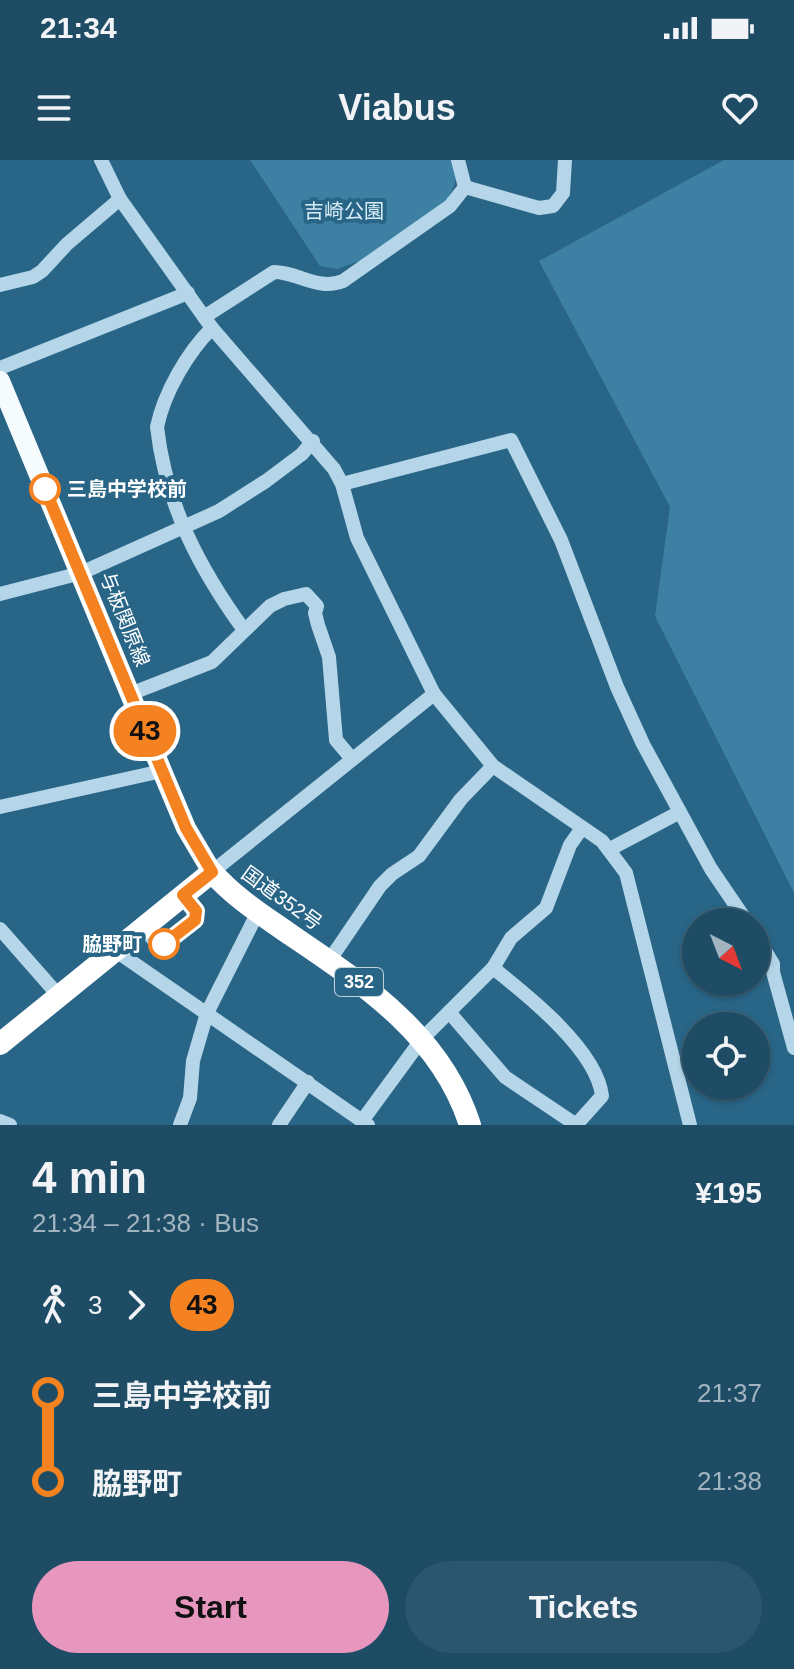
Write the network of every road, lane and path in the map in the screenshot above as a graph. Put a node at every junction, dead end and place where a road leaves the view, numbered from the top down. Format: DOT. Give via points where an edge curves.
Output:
graph roads {
  1 [pos="101,160"];
  2 [pos="458,160"];
  3 [pos="565,160"];
  4 [pos="465,187"];
  5 [pos="120,199"];
  6 [pos="0,285"];
  7 [pos="188,293"];
  8 [pos="208,322"];
  9 [pos="0,368"];
  10 [pos="0,381"];
  11 [pos="313,441"];
  12 [pos="342,484"];
  13 [pos="182,527"];
  14 [pos="81,573"];
  15 [pos="0,594"];
  16 [pos="244,630"];
  17 [pos="130,694"];
  18 [pos="434,694"];
  19 [pos="352,759"];
  20 [pos="493,766"];
  21 [pos="162,771"];
  22 [pos="0,807"];
  23 [pos="680,812"];
  24 [pos="582,828"];
  25 [pos="610,849"];
  26 [pos="212,872"];
  27 [pos="737,908"];
  28 [pos="258,912"];
  29 [pos="0,929"];
  30 [pos="116,951"];
  31 [pos="770,959"];
  32 [pos="329,961"];
  33 [pos="493,968"];
  34 [pos="59,996"];
  35 [pos="449,1012"];
  36 [pos="207,1013"];
  37 [pos="422,1039"];
  38 [pos="0,1044"];
  39 [pos="794,1048"];
  40 [pos="308,1082"];
  41 [pos="0,1121"];
  42 [pos="365,1123"];
  43 [pos="10,1125"];
  44 [pos="180,1125"];
  45 [pos="279,1125"];
  46 [pos="470,1125"];
  47 [pos="576,1125"];
  48 [pos="690,1125"];
  1 -- 5 [label="street"];
  2 -- 4 [label="street"];
  3 -- 4 [label="street" via="563,193 553,206 539,208"];
  4 -- 8 [label="street" via="450,206 343,281 323,285 274,272"];
  5 -- 6 [label="street" via="42,271"];
  5 -- 7 [label="street"];
  7 -- 8 [label="street"];
  7 -- 9 [label="street"];
  8 -- 11 [label="street"];
  8 -- 13 [label="street" via="157,427"];
  10 -- 14 [label="main road, 与板関原線"];
  11 -- 12 [label="street"];
  11 -- 13 [label="street" via="254,489"];
  12 -- 18 [label="street" via="357,538"];
  12 -- 23 [label="street" via="511,440 555,527 617,687"];
  13 -- 14 [label="street"];
  13 -- 16 [label="street"];
  14 -- 15 [label="street"];
  14 -- 17 [label="main road, 与板関原線"];
  16 -- 17 [label="street" via="212,662"];
  16 -- 19 [label="street" via="284,599 306,594 317,606 329,657 336,740"];
  17 -- 21 [label="main road, 与板関原線"];
  18 -- 19 [label="street"];
  18 -- 20 [label="street"];
  19 -- 26 [label="street"];
  20 -- 24 [label="street"];
  20 -- 32 [label="street" via="419,856 380,886"];
  21 -- 22 [label="street"];
  21 -- 26 [label="main road, 与板関原線"];
  23 -- 25 [label="street"];
  23 -- 27 [label="street"];
  24 -- 25 [label="street"];
  24 -- 33 [label="street" via="546,908 511,938"];
  25 -- 48 [label="street" via="626,873"];
  26 -- 28 [label="highway, 国道352号 / 352"];
  26 -- 30 [label="highway, 国道352号"];
  28 -- 32 [label="highway, 国道352号 / 352"];
  28 -- 36 [label="street"];
  29 -- 34 [label="street"];
  30 -- 34 [label="highway, 国道352号"];
  30 -- 36 [label="street"];
  31 -- 39 [label="street"];
  32 -- 37 [label="highway, 国道352号 / 352" via="376,994"];
  33 -- 35 [label="street"];
  33 -- 47 [label="street" via="573,1039 595,1077 602,1096"];
  34 -- 38 [label="highway, 国道352号"];
  35 -- 37 [label="street"];
  35 -- 47 [label="street" via="505,1077"];
  36 -- 40 [label="street"];
  36 -- 44 [label="street"];
  37 -- 42 [label="street"];
  37 -- 46 [label="highway, 国道352号 / 352" via="457,1091"];
  40 -- 42 [label="street"];
  40 -- 45 [label="street"];
  41 -- 43 [label="street"];
}
